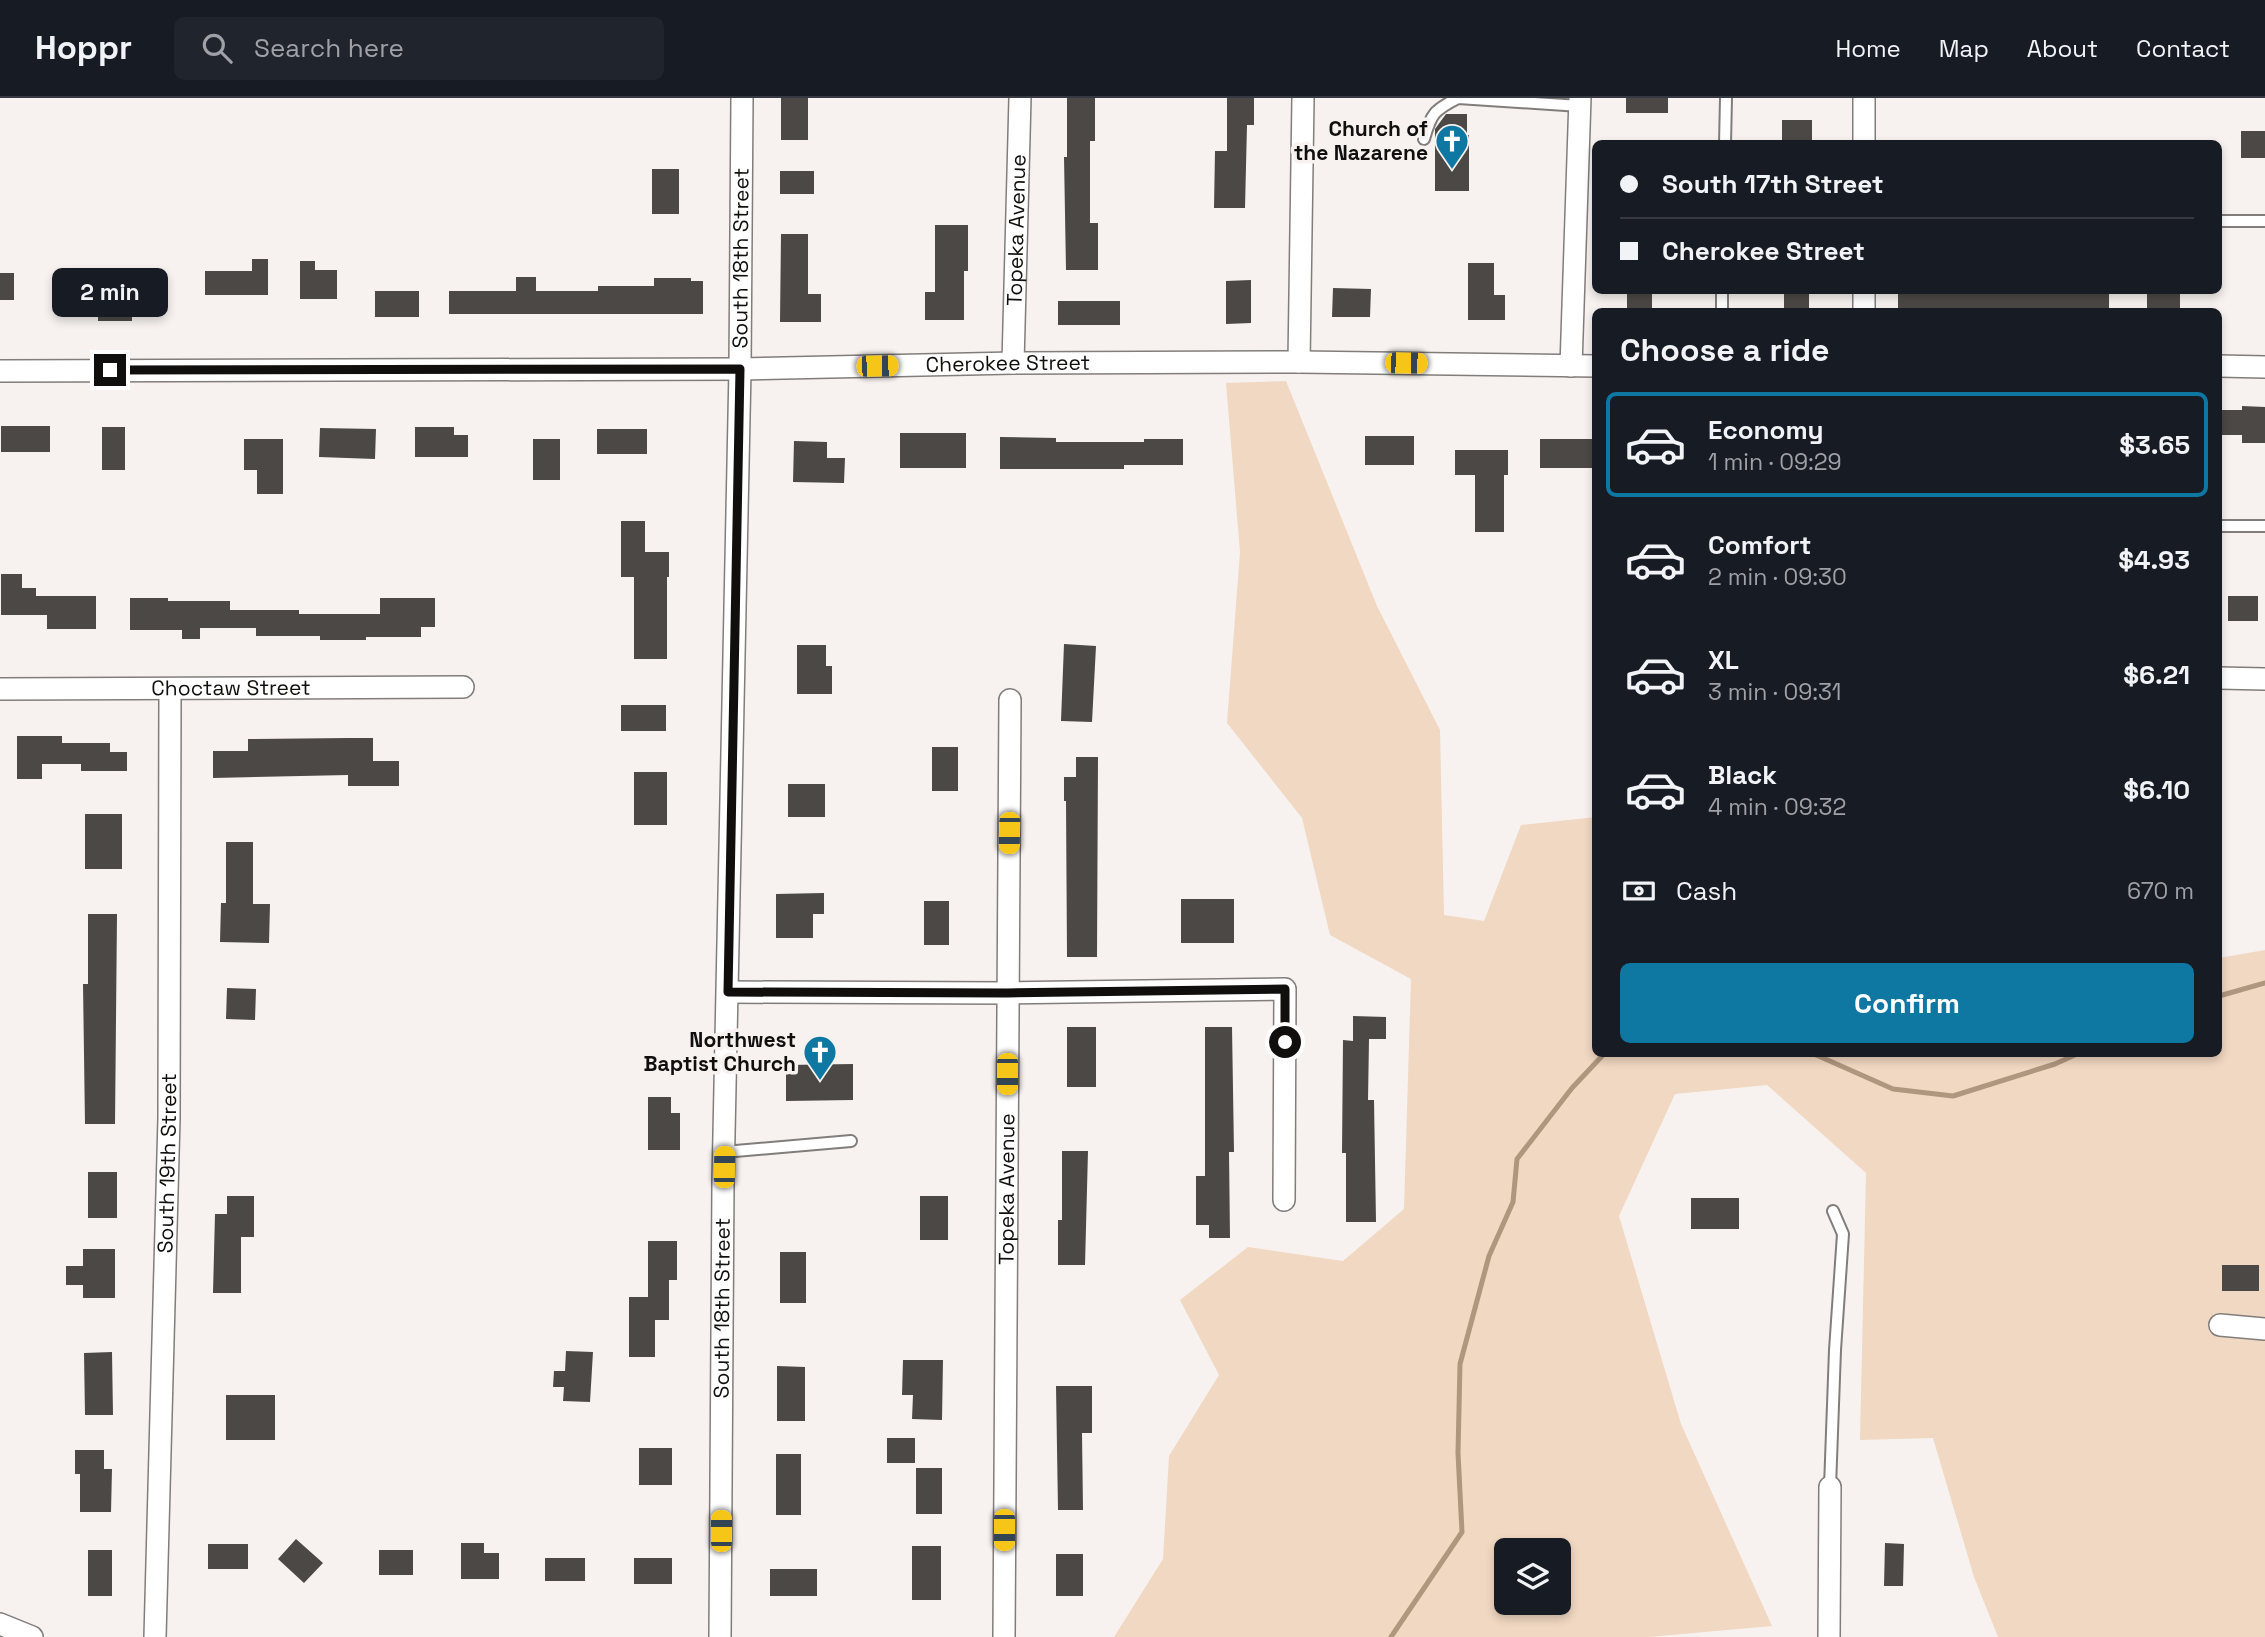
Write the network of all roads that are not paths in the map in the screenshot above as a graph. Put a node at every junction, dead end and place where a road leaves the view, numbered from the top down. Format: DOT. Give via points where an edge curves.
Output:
graph roads {
  1 [pos="742,98"];
  2 [pos="1020,98"];
  3 [pos="1303,98"];
  4 [pos="1726,98"];
  5 [pos="1864,98"];
  6 [pos="1580,102"];
  7 [pos="1424,139"];
  8 [pos="1725,140"];
  9 [pos="1864,140"];
  10 [pos="2222,221"];
  11 [pos="2265,221"];
  12 [pos="1299,362"];
  13 [pos="1013,363"];
  14 [pos="1571,366"];
  15 [pos="1592,366"];
  16 [pos="2222,366"];
  17 [pos="2265,367"];
  18 [pos="740,369"];
  19 [pos="0,371"];
  20 [pos="2222,526"];
  21 [pos="2265,526"];
  22 [pos="2222,678"];
  23 [pos="2265,679"];
  24 [pos="463,687"];
  25 [pos="0,689"];
  26 [pos="170,690"];
  27 [pos="1010,700"];
  28 [pos="728,992"];
  29 [pos="1007,993"];
  30 [pos="850,1141"];
  31 [pos="724,1152"];
  32 [pos="1284,1199"];
  33 [pos="1833,1211"];
  34 [pos="2220,1325"];
  35 [pos="2265,1329"];
  36 [pos="1830,1487"];
  37 [pos="0,1624"];
  38 [pos="32,1637"];
  39 [pos="156,1637"];
  40 [pos="720,1637"];
  41 [pos="1004,1637"];
  42 [pos="1829,1637"];
  1 -- 18 [label="street, South 18th Street"];
  2 -- 13 [label="street, Topeka Avenue"];
  3 -- 12 [label="street"];
  4 -- 8 [label="lane"];
  5 -- 9 [label="street"];
  6 -- 7 [label="lane" via="1458,98 1431,116"];
  6 -- 14 [label="street"];
  10 -- 11 [label="lane"];
  12 -- 13 [label="street, Cherokee Street"];
  12 -- 14 [label="street, Cherokee Street"];
  13 -- 18 [label="street, Cherokee Street"];
  14 -- 15 [label="street, Cherokee Street"];
  16 -- 17 [label="street"];
  18 -- 19 [label="street, Cherokee Street"];
  18 -- 28 [label="street, South 18th Street"];
  20 -- 21 [label="lane"];
  22 -- 23 [label="street"];
  24 -- 26 [label="street, Choctaw Street"];
  25 -- 26 [label="street, Choctaw Street"];
  26 -- 39 [label="street, South 19th Street" via="169,1118"];
  27 -- 29 [label="street, Topeka Avenue"];
  28 -- 29 [label="street"];
  28 -- 31 [label="street, South 18th Street"];
  29 -- 32 [label="street" via="1285,989"];
  29 -- 41 [label="street, Topeka Avenue"];
  30 -- 31 [label="lane"];
  31 -- 40 [label="street, South 18th Street"];
  33 -- 36 [label="lane" via="1843,1234"];
  34 -- 35 [label="street"];
  36 -- 42 [label="street"];
  37 -- 38 [label="street"];
}
